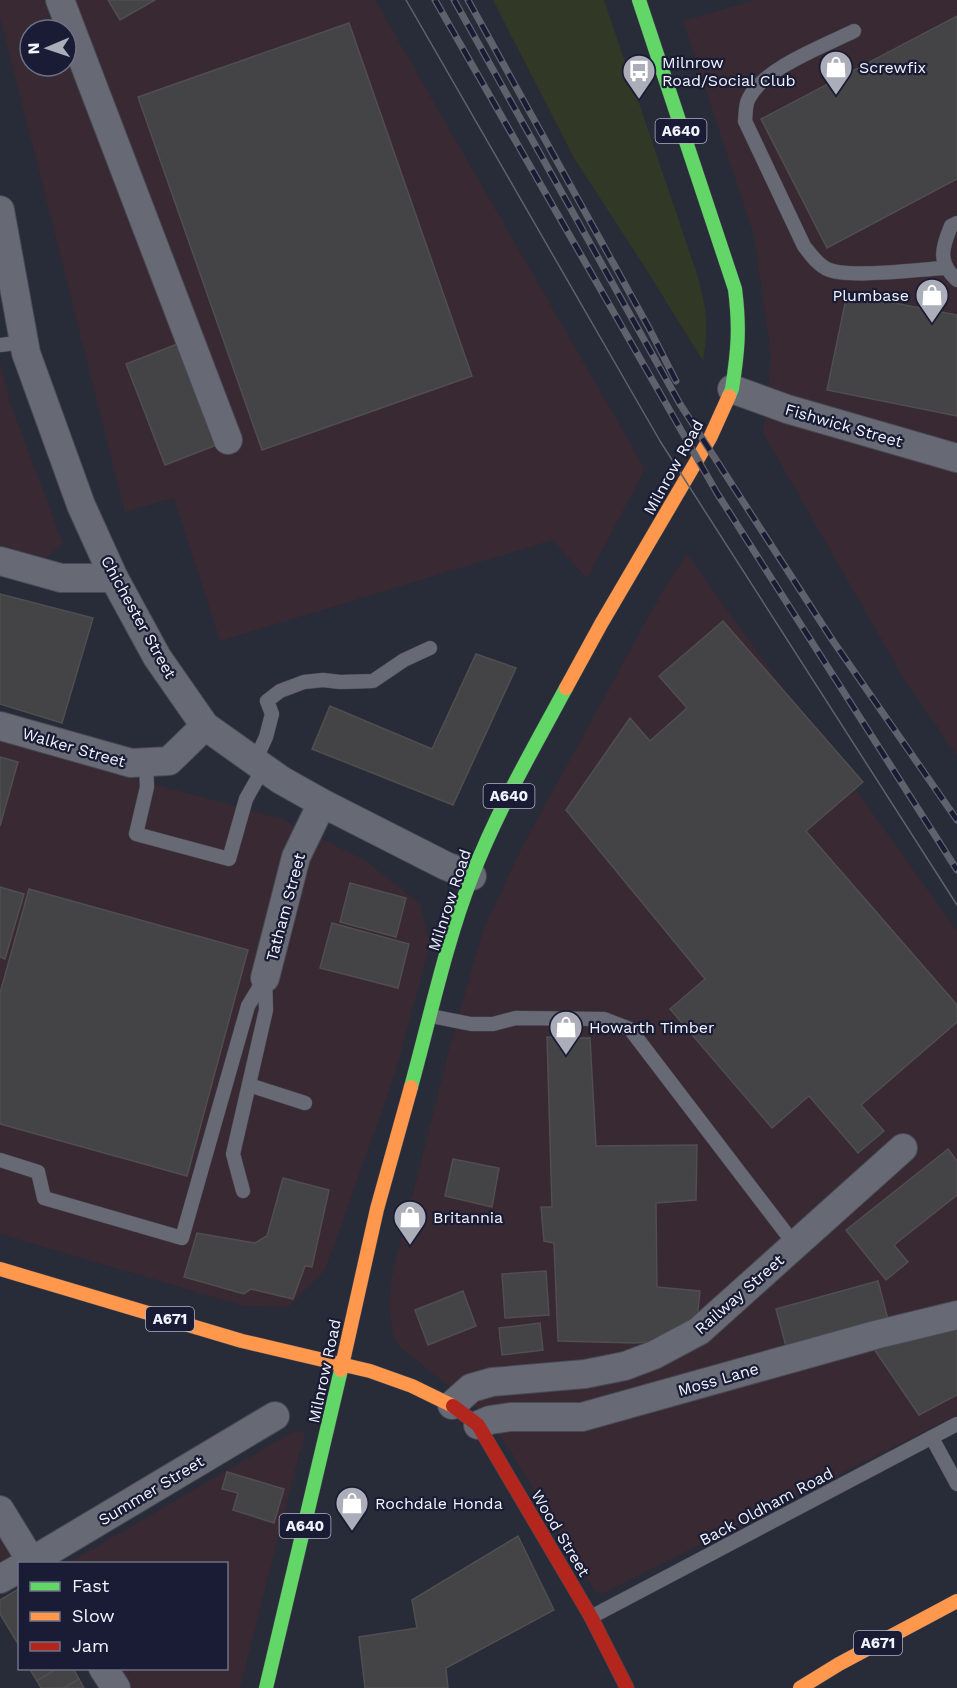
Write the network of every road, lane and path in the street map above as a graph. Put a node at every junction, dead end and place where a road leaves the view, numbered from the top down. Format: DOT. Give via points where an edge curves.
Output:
graph roads {
  1 [pos="60,0"];
  2 [pos="639,0"];
  3 [pos="854,32"];
  4 [pos="0,210"];
  5 [pos="957,223"];
  6 [pos="945,268"];
  7 [pos="957,280"];
  8 [pos="12,344"];
  9 [pos="732,389"];
  10 [pos="228,440"];
  11 [pos="957,458"];
  12 [pos="0,561"];
  13 [pos="114,578"];
  14 [pos="430,648"];
  15 [pos="0,726"];
  16 [pos="205,726"];
  17 [pos="146,762"];
  18 [pos="259,764"];
  19 [pos="322,803"];
  20 [pos="472,876"];
  21 [pos="265,978"];
  22 [pos="432,1016"];
  23 [pos="249,1085"];
  24 [pos="305,1103"];
  25 [pos="903,1148"];
  26 [pos="0,1160"];
  27 [pos="243,1191"];
  28 [pos="795,1245"];
  29 [pos="0,1269"];
  30 [pos="957,1315"];
  31 [pos="342,1364"];
  32 [pos="452,1405"];
  33 [pos="275,1416"];
  34 [pos="957,1424"];
  35 [pos="478,1425"];
  36 [pos="932,1438"];
  37 [pos="957,1484"];
  38 [pos="0,1510"];
  39 [pos="27,1562"];
  40 [pos="31,1562"];
  41 [pos="18,1569"];
  42 [pos="0,1579"];
  43 [pos="957,1601"];
  44 [pos="591,1617"];
  45 [pos="104,1670"];
  46 [pos="812,1684"];
  47 [pos="116,1688"];
  48 [pos="266,1688"];
  49 [pos="627,1688"];
  50 [pos="800,1688"];
  1 -- 10 [label="street"];
  2 -- 9 [label="main road, Milnrow Road / A640" via="735,289 739,341"];
  3 -- 6 [label="lane" via="788,64 758,84 747,100 745,120 814,260 828,270 847,273"];
  4 -- 8 [label="street, Chichester Street"];
  5 -- 6 [label="lane" via="951,226 942,249"];
  6 -- 7 [label="lane"];
  8 -- 13 [label="street, Chichester Street"];
  9 -- 11 [label="street, Fishwick Street"];
  9 -- 20 [label="main road, Milnrow Road / A640" via="710,438 544,728"];
  12 -- 13 [label="street" via="61,578"];
  13 -- 16 [label="street, Chichester Street" via="157,657"];
  14 -- 18 [label="lane" via="373,681 304,682 280,691 267,701 273,714"];
  15 -- 17 [label="street, Walker Street" via="131,764"];
  16 -- 17 [label="street, Walker Street" via="169,761"];
  16 -- 18 [label="street, Chichester Street"];
  17 -- 18 [label="lane" via="147,787 136,834 229,859"];
  18 -- 19 [label="street, Chichester Street"];
  19 -- 20 [label="street, Chichester Street"];
  19 -- 21 [label="street, Tatham Street" via="296,857"];
  20 -- 22 [label="main road, Milnrow Road / A640"];
  21 -- 23 [label="lane" via="266,1010"];
  21 -- 26 [label="lane" via="248,1006 182,1238 44,1198 38,1172"];
  22 -- 28 [label="lane" via="471,1024 516,1018 604,1019 630,1029"];
  22 -- 31 [label="main road, Milnrow Road / A640" via="377,1209"];
  23 -- 24 [label="lane"];
  23 -- 27 [label="lane" via="233,1154"];
  25 -- 28 [label="street, Railway Street"];
  28 -- 32 [label="street, Railway Street" via="699,1331 654,1355 585,1374 492,1382 471,1388"];
  29 -- 31 [label="main road, A671" via="242,1341"];
  30 -- 35 [label="street, Moss Lane" via="582,1417 510,1417"];
  31 -- 32 [label="main road, A671" via="402,1382"];
  31 -- 48 [label="main road, Milnrow Road / A640"];
  32 -- 35 [label="main road, Wood Street / A671"];
  33 -- 40 [label="street, Summer Street"];
  34 -- 36 [label="lane, Back Oldham Road"];
  35 -- 44 [label="main road, Wood Street / A671"];
  36 -- 37 [label="lane"];
  36 -- 44 [label="lane, Back Oldham Road"];
  38 -- 39 [label="street"];
  41 -- 42 [label="street, Summer Street"];
  43 -- 46 [label="main road, A671" via="839,1664"];
  44 -- 49 [label="main road, Wood Street / A671"];
  45 -- 47 [label="street"];
  46 -- 50 [label="main road, A671"];
}
